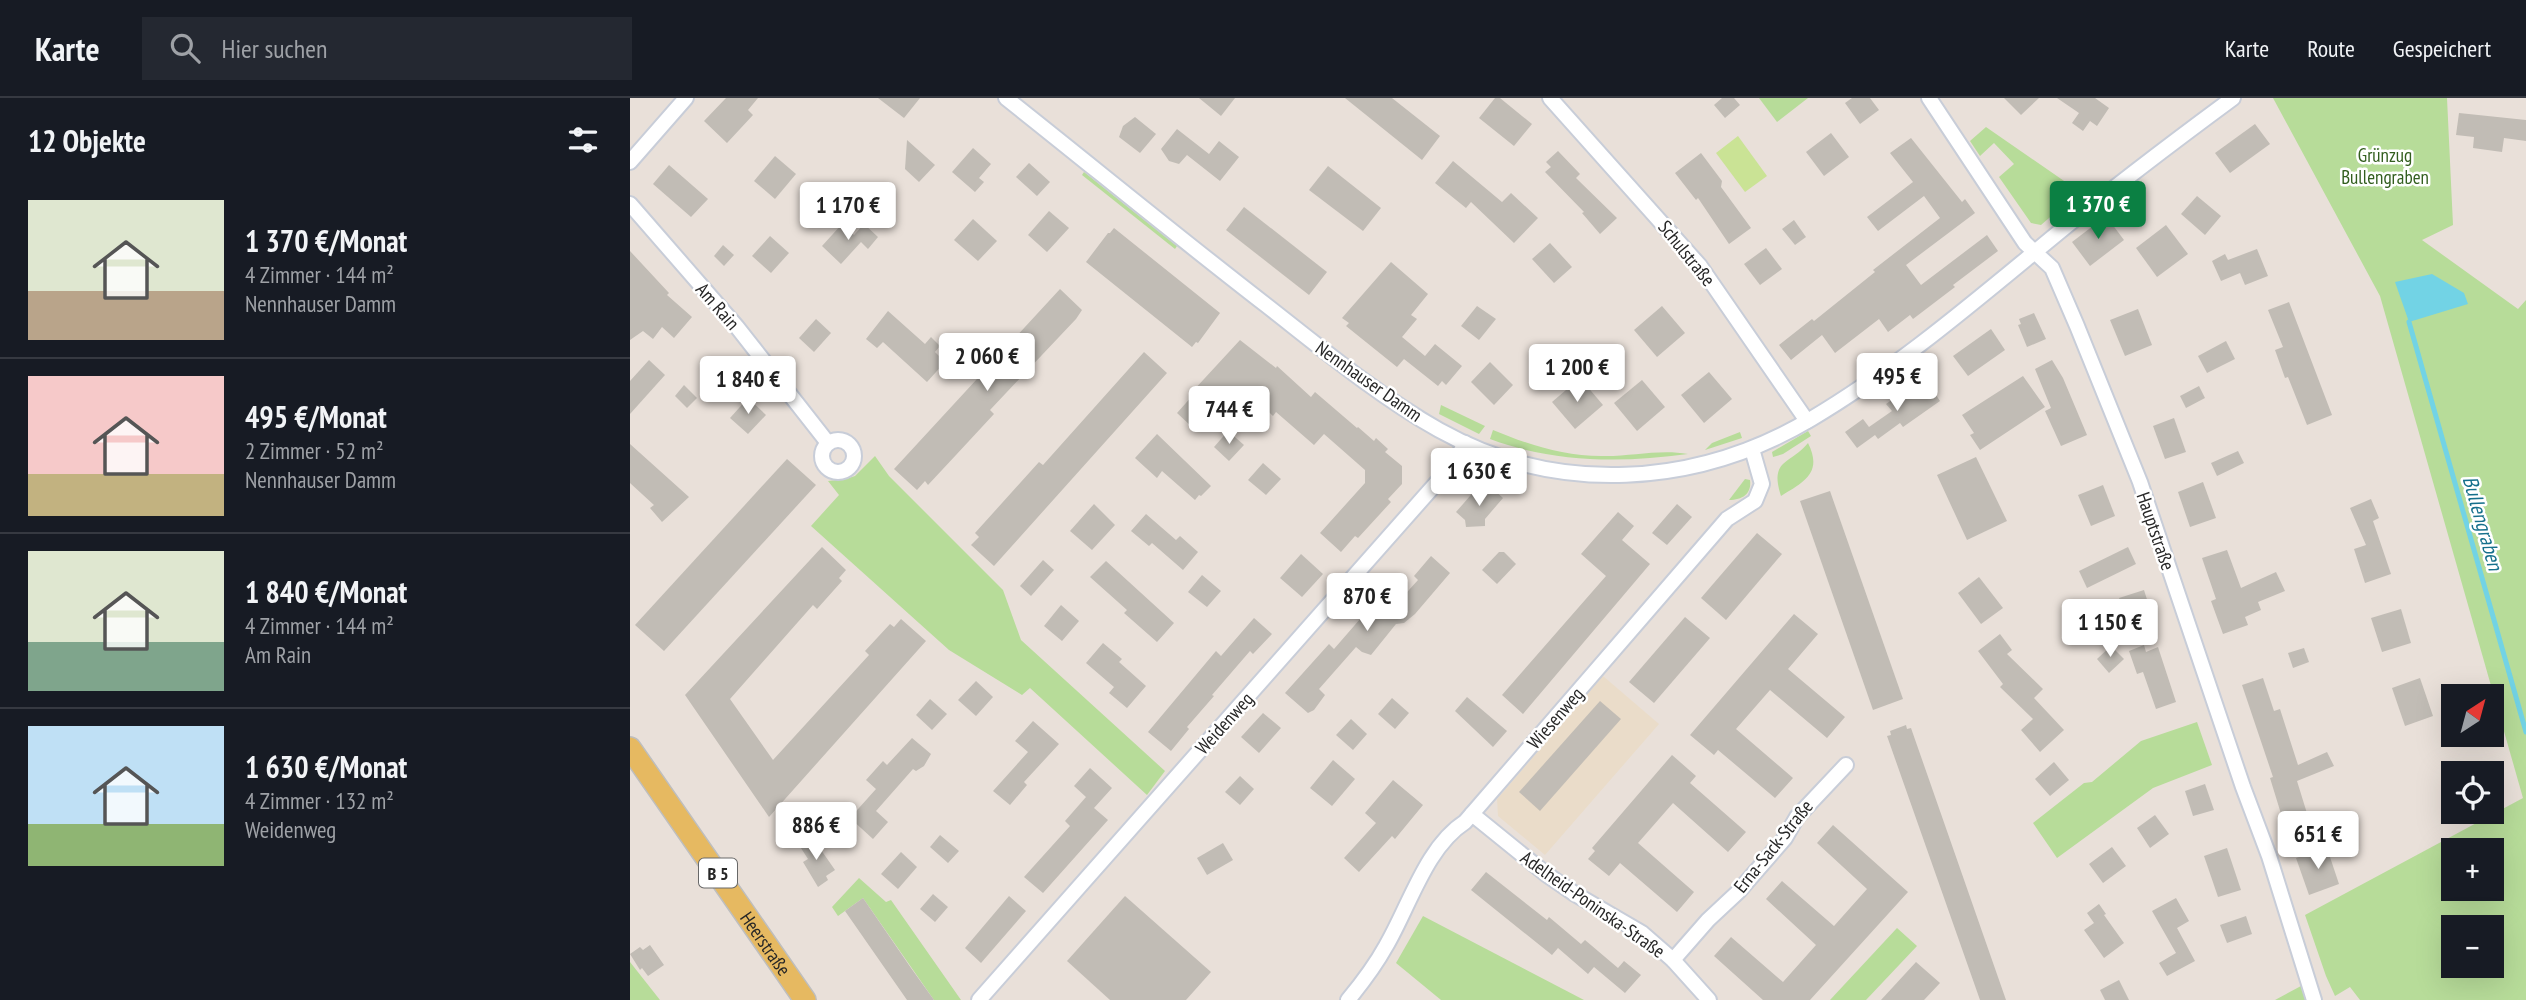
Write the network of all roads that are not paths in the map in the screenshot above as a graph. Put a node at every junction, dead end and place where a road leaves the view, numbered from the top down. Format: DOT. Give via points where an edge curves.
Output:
graph roads {
  1 [pos="686,98"];
  2 [pos="1006,98"];
  3 [pos="1550,98"];
  4 [pos="1929,98"];
  5 [pos="2233,98"];
  6 [pos="630,162"];
  7 [pos="630,204"];
  8 [pos="2035,253"];
  9 [pos="1807,421"];
  10 [pos="828,443"];
  11 [pos="1465,443"];
  12 [pos="1752,449"];
  13 [pos="630,748"];
  14 [pos="1846,765"];
  15 [pos="1472,814"];
  16 [pos="1673,960"];
  17 [pos="805,1000"];
  18 [pos="979,1000"];
  19 [pos="1348,1000"];
  20 [pos="1709,1000"];
  21 [pos="2315,1000"];
  1 -- 6 [label="street"];
  2 -- 11 [label="street, Nennhauser Damm" via="1349,370"];
  3 -- 9 [label="street, Schulstraße" via="1700,266"];
  4 -- 8 [label="street, Hauptstraße"];
  5 -- 8 [label="street, Nennhauser Damm"];
  7 -- 10 [label="street, Am Rain" via="737,327"];
  8 -- 9 [label="street, Nennhauser Damm" via="1930,337"];
  8 -- 21 [label="street, Hauptstraße" via="2052,268 2140,482"];
  9 -- 12 [label="street, Nennhauser Damm"];
  11 -- 12 [label="street, Nennhauser Damm" via="1539,467 1609,475 1681,470"];
  11 -- 18 [label="street, Weidenweg" via="1455,462"];
  12 -- 15 [label="street, Wiesenweg" via="1762,484 1755,501 1727,519"];
  13 -- 17 [label="main road, Heerstraße / B 5"];
  14 -- 16 [label="street, Erna-Sack-Straße"];
  15 -- 16 [label="street, Adelheid-Poninska-Straße" via="1546,874 1632,927"];
  15 -- 19 [label="street, Wiesenweg" via="1438,849 1382,953"];
  16 -- 20 [label="street, Adelheid-Poninska-Straße"];
}
